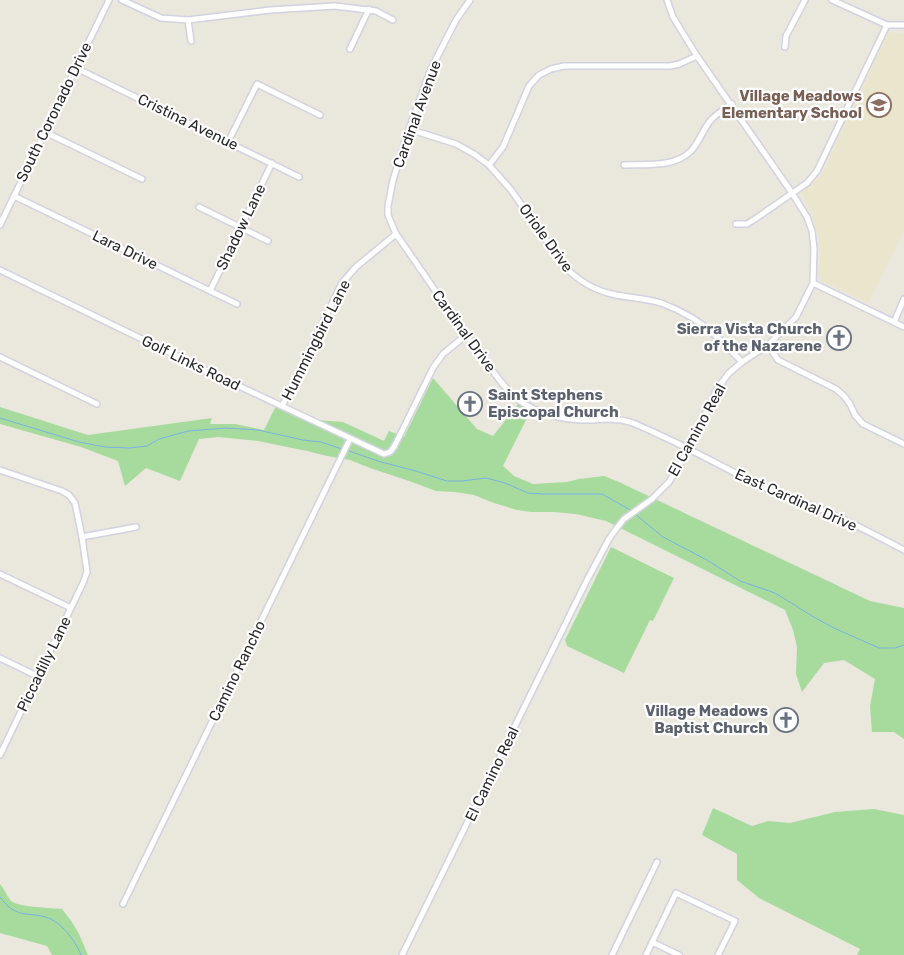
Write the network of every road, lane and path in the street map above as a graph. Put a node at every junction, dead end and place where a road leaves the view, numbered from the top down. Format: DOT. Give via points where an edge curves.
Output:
graph roads {
  1 [pos="109,0"];
  2 [pos="122,0"];
  3 [pos="470,0"];
  4 [pos="667,0"];
  5 [pos="805,0"];
  6 [pos="832,0"];
  7 [pos="369,10"];
  8 [pos="188,20"];
  9 [pos="393,20"];
  10 [pos="888,25"];
  11 [pos="904,25"];
  12 [pos="191,40"];
  13 [pos="786,47"];
  14 [pos="350,49"];
  15 [pos="697,56"];
  16 [pos="76,68"];
  17 [pos="732,104"];
  18 [pos="320,115"];
  19 [pos="410,129"];
  20 [pos="45,132"];
  21 [pos="228,142"];
  22 [pos="272,163"];
  23 [pos="624,165"];
  24 [pos="489,166"];
  25 [pos="299,176"];
  26 [pos="142,179"];
  27 [pos="792,193"];
  28 [pos="14,196"];
  29 [pos="199,207"];
  30 [pos="736,224"];
  31 [pos="0,225"];
  32 [pos="241,228"];
  33 [pos="396,234"];
  34 [pos="268,241"];
  35 [pos="0,270"];
  36 [pos="812,283"];
  37 [pos="210,291"];
  38 [pos="904,300"];
  39 [pos="236,304"];
  40 [pos="894,322"];
  41 [pos="904,327"];
  42 [pos="466,335"];
  43 [pos="768,346"];
  44 [pos="0,357"];
  45 [pos="742,362"];
  46 [pos="97,404"];
  47 [pos="282,406"];
  48 [pos="350,439"];
  49 [pos="904,444"];
  50 [pos="689,449"];
  51 [pos="0,470"];
  52 [pos="136,527"];
  53 [pos="82,538"];
  54 [pos="904,550"];
  55 [pos="0,574"];
  56 [pos="71,608"];
  57 [pos="0,658"];
  58 [pos="37,676"];
  59 [pos="2,744"];
  60 [pos="0,755"];
  61 [pos="657,862"];
  62 [pos="123,904"];
  63 [pos="652,942"];
  64 [pos="402,955"];
  65 [pos="612,955"];
  66 [pos="646,955"];
  67 [pos="679,955"];
  68 [pos="718,955"];
  1 -- 16 [label="street, South Coronado Drive"];
  2 -- 8 [label="street" via="161,18"];
  3 -- 19 [label="street, Cardinal Avenue" via="431,69"];
  4 -- 15 [label="street, El Camino Real" via="673,18"];
  5 -- 13 [label="street" via="786,36"];
  6 -- 10 [label="street"];
  7 -- 8 [label="street" via="335,6"];
  7 -- 9 [label="street"];
  7 -- 14 [label="street"];
  8 -- 12 [label="street"];
  10 -- 11 [label="street"];
  10 -- 27 [label="street" via="818,171"];
  15 -- 17 [label="street, El Camino Real"];
  15 -- 24 [label="street" via="670,66 564,66 539,75 529,86 503,147"];
  16 -- 20 [label="street, South Coronado Drive"];
  16 -- 21 [label="street, Cristina Avenue"];
  17 -- 23 [label="street" via="710,121 690,152 678,160 662,164"];
  17 -- 27 [label="street, El Camino Real"];
  18 -- 21 [label="street" via="257,84"];
  19 -- 24 [label="street, Oriole Drive" via="456,144"];
  19 -- 33 [label="street, Cardinal Avenue" via="388,200 388,216"];
  20 -- 26 [label="street"];
  20 -- 28 [label="street, South Coronado Drive"];
  21 -- 22 [label="street, Cristina Avenue"];
  22 -- 25 [label="street, Cristina Avenue"];
  22 -- 32 [label="street, Shadow Lane"];
  24 -- 45 [label="street, Oriole Drive" via="511,190 566,268 576,277 611,294 650,300 681,312 714,334"];
  27 -- 30 [label="street" via="755,220"];
  27 -- 36 [label="street, El Camino Real" via="812,231"];
  28 -- 31 [label="street, South Coronado Drive"];
  28 -- 37 [label="street, Lara Drive"];
  29 -- 32 [label="street"];
  32 -- 34 [label="street"];
  32 -- 37 [label="street, Shadow Lane"];
  33 -- 42 [label="street, Cardinal Drive"];
  33 -- 47 [label="street, Hummingbird Lane" via="356,267 342,284"];
  35 -- 47 [label="street, Golf Links Road"];
  36 -- 40 [label="street"];
  36 -- 43 [label="street, El Camino Real" via="796,317"];
  37 -- 39 [label="street, Lara Drive"];
  38 -- 40 [label="street"];
  40 -- 41 [label="street"];
  42 -- 48 [label="street, Golf Links Road" via="433,368 390,452 384,454"];
  42 -- 50 [label="street, Cardinal Drive" via="512,395 521,402 556,417 627,421"];
  43 -- 45 [label="street, El Camino Real"];
  43 -- 49 [label="street" via="778,360 836,389 863,424"];
  44 -- 46 [label="street"];
  45 -- 50 [label="street, El Camino Real" via="716,391"];
  47 -- 48 [label="street, Golf Links Road"];
  48 -- 62 [label="street, Camino Rancho"];
  50 -- 54 [label="street, East Cardinal Drive" via="773,492 814,506"];
  50 -- 64 [label="street, El Camino Real" via="669,482 616,528 609,539"];
  51 -- 53 [label="street" via="69,495 75,503"];
  52 -- 53 [label="street"];
  53 -- 56 [label="street, Piccadilly Lane" via="87,572"];
  55 -- 56 [label="street"];
  56 -- 58 [label="street, Piccadilly Lane"];
  57 -- 58 [label="street"];
  58 -- 59 [label="street, Piccadilly Lane"];
  59 -- 60 [label="street, Piccadilly Lane"];
  61 -- 65 [label="street"];
  63 -- 66 [label="street"];
  63 -- 67 [label="street"];
  63 -- 68 [label="street" via="676,893 735,921"];
}
